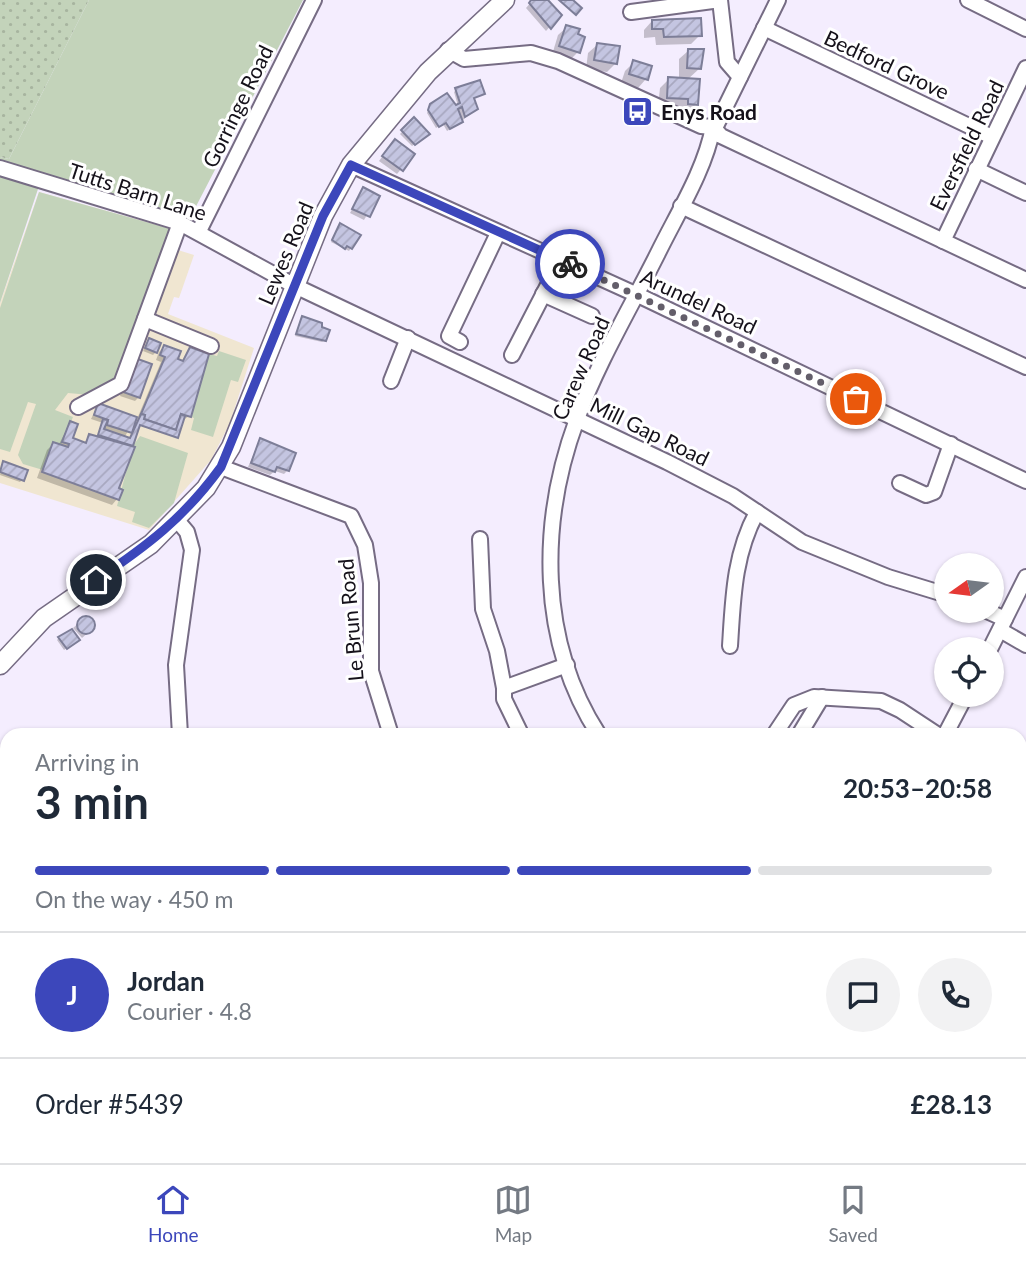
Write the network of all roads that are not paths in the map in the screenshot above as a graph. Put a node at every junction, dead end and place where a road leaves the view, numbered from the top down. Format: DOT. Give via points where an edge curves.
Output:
graph roads {
  1 [pos="314,0"];
  2 [pos="505,0"];
  3 [pos="720,0"];
  4 [pos="778,0"];
  5 [pos="972,1"];
  6 [pos="631,12"];
  7 [pos="764,28"];
  8 [pos="1026,29"];
  9 [pos="448,50"];
  10 [pos="1026,68"];
  11 [pos="740,77"];
  12 [pos="713,127"];
  13 [pos="992,137"];
  14 [pos="351,165"];
  15 [pos="0,168"];
  16 [pos="976,169"];
  17 [pos="1026,193"];
  18 [pos="681,206"];
  19 [pos="180,223"];
  20 [pos="200,231"];
  21 [pos="498,233"];
  22 [pos="943,241"];
  23 [pos="561,260"];
  24 [pos="1026,280"];
  25 [pos="295,286"];
  26 [pos="543,295"];
  27 [pos="636,295"];
  28 [pos="592,316"];
  29 [pos="145,319"];
  30 [pos="408,338"];
  31 [pos="460,342"];
  32 [pos="211,346"];
  33 [pos="512,355"];
  34 [pos="1026,367"];
  35 [pos="391,381"];
  36 [pos="78,407"];
  37 [pos="578,418"];
  38 [pos="951,444"];
  39 [pos="221,467"];
  40 [pos="1026,481"];
  41 [pos="900,483"];
  42 [pos="757,512"];
  43 [pos="176,519"];
  44 [pos="480,539"];
  45 [pos="1026,577"];
  46 [pos="934,591"];
  47 [pos="1002,625"];
  48 [pos="996,637"];
  49 [pos="1026,645"];
  50 [pos="730,646"];
  51 [pos="0,664"];
  52 [pos="567,665"];
  53 [pos="504,688"];
  54 [pos="818,697"];
  55 [pos="960,707"];
  56 [pos="180,728"];
  57 [pos="389,728"];
  58 [pos="518,728"];
  59 [pos="595,728"];
  60 [pos="779,728"];
  61 [pos="802,728"];
  62 [pos="927,728"];
  63 [pos="949,728"];
  1 -- 20 [label="street, Gorringe Road"];
  2 -- 9 [label="main road, Lewes Road"];
  3 -- 6 [label="street"];
  3 -- 11 [label="street" via="727,62"];
  4 -- 7 [label="street, Carew Road"];
  5 -- 8 [label="street"];
  7 -- 11 [label="street, Carew Road"];
  7 -- 13 [label="street, Bedford Grove"];
  9 -- 12 [label="street" via="464,59 531,53 701,126"];
  9 -- 14 [label="main road, Lewes Road"];
  10 -- 13 [label="street, Eversfield Road"];
  11 -- 12 [label="street, Carew Road"];
  12 -- 18 [label="street, Carew Road"];
  12 -- 22 [label="street" via="722,136"];
  13 -- 16 [label="street, Eversfield Road"];
  14 -- 21 [label="street, Arundel Road"];
  14 -- 25 [label="main road, Lewes Road" via="323,216"];
  15 -- 19 [label="street, Tutts Barn Lane"];
  16 -- 17 [label="street"];
  16 -- 22 [label="street, Eversfield Road"];
  18 -- 27 [label="street, Carew Road"];
  18 -- 34 [label="street"];
  19 -- 20 [label="street, Tutts Barn Lane"];
  19 -- 29 [label="street"];
  20 -- 25 [label="street, Tutts Barn Lane"];
  21 -- 23 [label="street, Arundel Road"];
  21 -- 31 [label="street" via="449,335"];
  22 -- 24 [label="street"];
  23 -- 26 [label="street"];
  23 -- 27 [label="street, Arundel Road"];
  25 -- 30 [label="street, Mill Gap Road"];
  25 -- 39 [label="main road, Lewes Road"];
  26 -- 28 [label="street"];
  26 -- 33 [label="street"];
  27 -- 37 [label="street, Carew Road"];
  27 -- 38 [label="street, Arundel Road"];
  29 -- 32 [label="street"];
  29 -- 36 [label="street" via="121,384"];
  30 -- 35 [label="street"];
  30 -- 37 [label="street, Mill Gap Road"];
  37 -- 42 [label="street, Mill Gap Road"];
  37 -- 52 [label="street, Carew Road" via="560,476 551,528 550,584"];
  38 -- 40 [label="street, Arundel Road"];
  38 -- 41 [label="street" via="934,492 926,495"];
  39 -- 43 [label="main road, Lewes Road"];
  39 -- 57 [label="street, Le Brun Road" via="351,516 365,545 371,583 371,671"];
  42 -- 46 [label="street, Mill Gap Road" via="802,542"];
  42 -- 50 [label="street" via="736,565"];
  43 -- 51 [label="main road, Lewes Road" via="151,544 44,618"];
  43 -- 56 [label="street" via="187,532 192,550 176,665"];
  44 -- 53 [label="street" via="483,609"];
  45 -- 47 [label="street"];
  47 -- 48 [label="street"];
  47 -- 49 [label="street"];
  52 -- 53 [label="street"];
  52 -- 59 [label="street, Carew Road"];
  53 -- 58 [label="street" via="504,699"];
  54 -- 60 [label="street" via="794,705"];
  54 -- 61 [label="street"];
  54 -- 62 [label="street" via="881,701"];
  55 -- 63 [label="street"];
}
